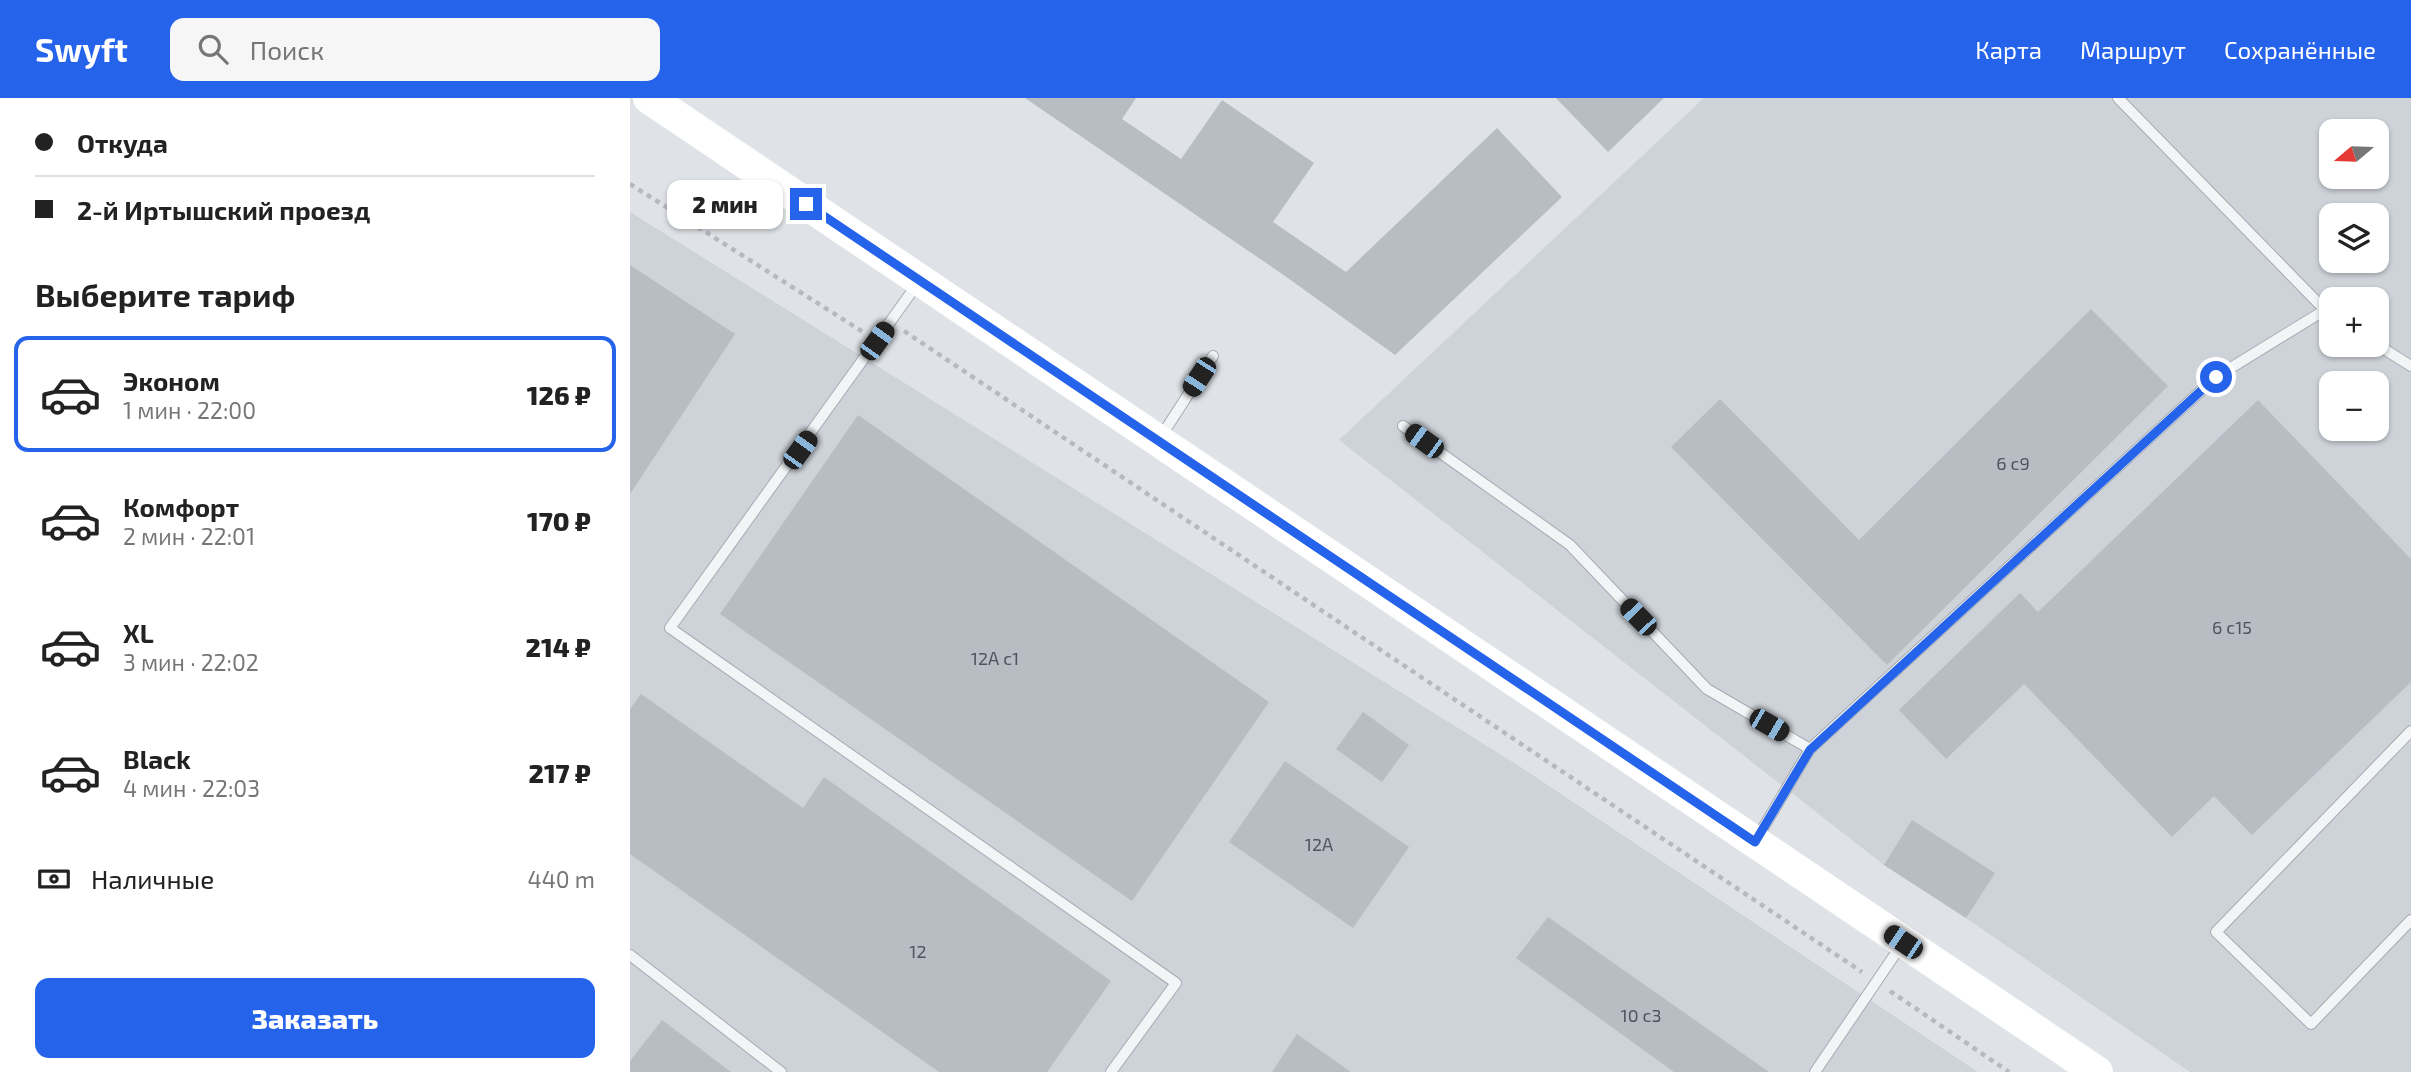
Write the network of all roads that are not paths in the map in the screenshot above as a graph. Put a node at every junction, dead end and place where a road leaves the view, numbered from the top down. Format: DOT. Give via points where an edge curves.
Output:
graph roads {
  1 [pos="649,98"];
  2 [pos="2118,98"];
  3 [pos="920,281"];
  4 [pos="2319,303"];
  5 [pos="2319,317"];
  6 [pos="2389,352"];
  7 [pos="1213,356"];
  8 [pos="2411,366"];
  9 [pos="1403,426"];
  10 [pos="1158,440"];
  11 [pos="2411,731"];
  12 [pos="1810,750"];
  13 [pos="1755,842"];
  14 [pos="2411,920"];
  15 [pos="1903,942"];
  16 [pos="630,956"];
  17 [pos="781,1072"];
  18 [pos="1111,1072"];
  19 [pos="1815,1072"];
  20 [pos="2097,1072"];
  1 -- 3 [label="street"];
  2 -- 4 [label="lane"];
  3 -- 10 [label="street"];
  3 -- 18 [label="lane" via="670,628 1176,983"];
  5 -- 12 [label="lane" via="2216,377"];
  6 -- 8 [label="lane"];
  7 -- 10 [label="lane"];
  9 -- 12 [label="lane" via="1570,545 1707,689"];
  10 -- 13 [label="street"];
  11 -- 14 [label="lane" via="2216,932 2311,1024"];
  12 -- 13 [label="lane"];
  13 -- 15 [label="street"];
  15 -- 19 [label="lane"];
  15 -- 20 [label="street"];
  16 -- 17 [label="lane"];
}
